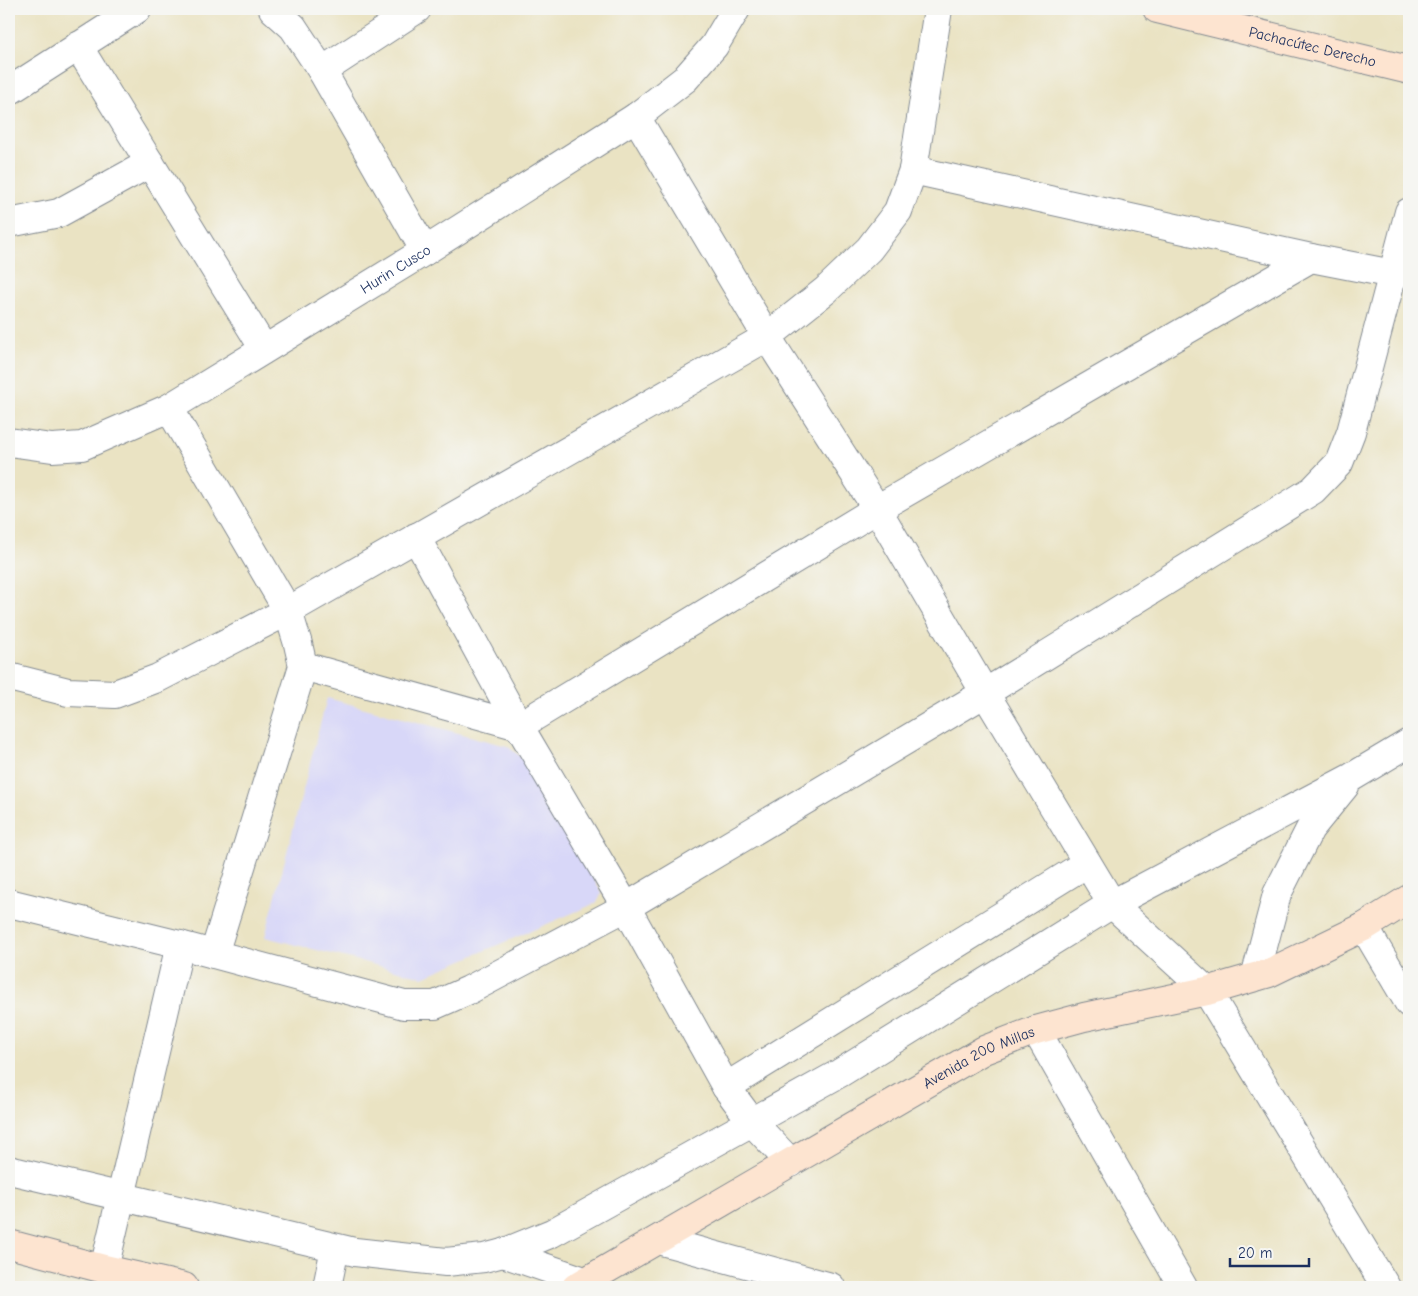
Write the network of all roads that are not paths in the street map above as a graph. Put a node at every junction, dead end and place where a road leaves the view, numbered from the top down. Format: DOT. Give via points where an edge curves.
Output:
graph roads {
  1 [pos="137,9"];
  2 [pos="417,9"];
  3 [pos="736,9"];
  4 [pos="938,9"];
  5 [pos="1157,9"];
  6 [pos="288,15"];
  7 [pos="78,46"];
  8 [pos="1409,70"];
  9 [pos="322,71"];
  10 [pos="9,91"];
  11 [pos="636,117"];
  12 [pos="150,163"];
  13 [pos="913,170"];
  14 [pos="1409,212"];
  15 [pos="9,223"];
  16 [pos="425,251"];
  17 [pos="1311,258"];
  18 [pos="1393,274"];
  19 [pos="767,337"];
  20 [pos="264,349"];
  21 [pos="169,408"];
  22 [pos="9,442"];
  23 [pos="877,509"];
  24 [pos="416,537"];
  25 [pos="288,611"];
  26 [pos="303,666"];
  27 [pos="9,677"];
  28 [pos="985,693"];
  29 [pos="519,726"];
  30 [pos="1409,743"];
  31 [pos="1352,777"];
  32 [pos="1087,863"];
  33 [pos="1409,899"];
  34 [pos="9,903"];
  35 [pos="1112,904"];
  36 [pos="626,907"];
  37 [pos="1364,927"];
  38 [pos="180,945"];
  39 [pos="214,954"];
  40 [pos="1255,977"];
  41 [pos="1207,991"];
  42 [pos="1409,1003"];
  43 [pos="1036,1030"];
  44 [pos="726,1087"];
  45 [pos="752,1122"];
  46 [pos="791,1162"];
  47 [pos="9,1170"];
  48 [pos="121,1197"];
  49 [pos="658,1240"];
  50 [pos="9,1244"];
  51 [pos="335,1248"];
  52 [pos="503,1253"];
  53 [pos="121,1276"];
  54 [pos="582,1285"];
  55 [pos="184,1287"];
  56 [pos="327,1287"];
  57 [pos="831,1287"];
  58 [pos="1183,1287"];
  59 [pos="1386,1287"];
  1 -- 7 [label="street"];
  2 -- 9 [label="street"];
  3 -- 11 [label="street, Hurin Cusco" via="714,46 685,80"];
  4 -- 13 [label="street"];
  5 -- 8 [label="main road, Pachacútec Derecho"];
  6 -- 9 [label="street"];
  7 -- 10 [label="street"];
  7 -- 12 [label="street"];
  9 -- 16 [label="street"];
  11 -- 16 [label="street, Hurin Cusco"];
  11 -- 19 [label="street"];
  12 -- 15 [label="street" via="59,213"];
  12 -- 20 [label="street"];
  13 -- 17 [label="street"];
  13 -- 19 [label="street" via="898,211 869,248 826,290"];
  14 -- 18 [label="street"];
  16 -- 20 [label="street, Hurin Cusco"];
  17 -- 18 [label="street"];
  17 -- 23 [label="street"];
  18 -- 28 [label="street" via="1351,432 1339,463 1313,490"];
  19 -- 23 [label="street"];
  19 -- 24 [label="street"];
  20 -- 21 [label="street, Hurin Cusco"];
  21 -- 22 [label="street, Hurin Cusco" via="82,446 52,448"];
  21 -- 25 [label="street"];
  23 -- 28 [label="street"];
  23 -- 29 [label="street"];
  24 -- 25 [label="street"];
  24 -- 29 [label="street"];
  25 -- 26 [label="street"];
  25 -- 27 [label="street" via="158,678 115,694 68,692"];
  26 -- 29 [label="street"];
  26 -- 39 [label="street"];
  28 -- 32 [label="street"];
  28 -- 36 [label="street"];
  29 -- 36 [label="street"];
  30 -- 31 [label="street"];
  31 -- 35 [label="street"];
  31 -- 40 [label="street" via="1310,829 1277,894"];
  32 -- 35 [label="street"];
  32 -- 44 [label="street"];
  33 -- 37 [label="main road, Avenida 200 Millas"];
  34 -- 38 [label="street"];
  35 -- 41 [label="street"];
  35 -- 45 [label="street" via="840,1073"];
  36 -- 39 [label="street" via="435,1005 404,1005"];
  36 -- 44 [label="street"];
  37 -- 40 [label="main road, Avenida 200 Millas"];
  37 -- 42 [label="street"];
  38 -- 39 [label="street"];
  38 -- 48 [label="street"];
  40 -- 41 [label="main road, Avenida 200 Millas"];
  41 -- 43 [label="main road, Avenida 200 Millas"];
  41 -- 59 [label="street"];
  43 -- 46 [label="main road, Avenida 200 Millas" via="984,1050"];
  43 -- 58 [label="street"];
  44 -- 45 [label="street"];
  45 -- 46 [label="street"];
  45 -- 52 [label="street" via="552,1233"];
  46 -- 49 [label="main road, Avenida 200 Millas"];
  47 -- 48 [label="street"];
  48 -- 51 [label="street"];
  48 -- 53 [label="street"];
  49 -- 54 [label="main road, Avenida 200 Millas"];
  49 -- 57 [label="street"];
  50 -- 53 [label="main road"];
  51 -- 52 [label="street" via="446,1262"];
  51 -- 56 [label="street"];
  52 -- 54 [label="street"];
  53 -- 55 [label="main road"];
}
